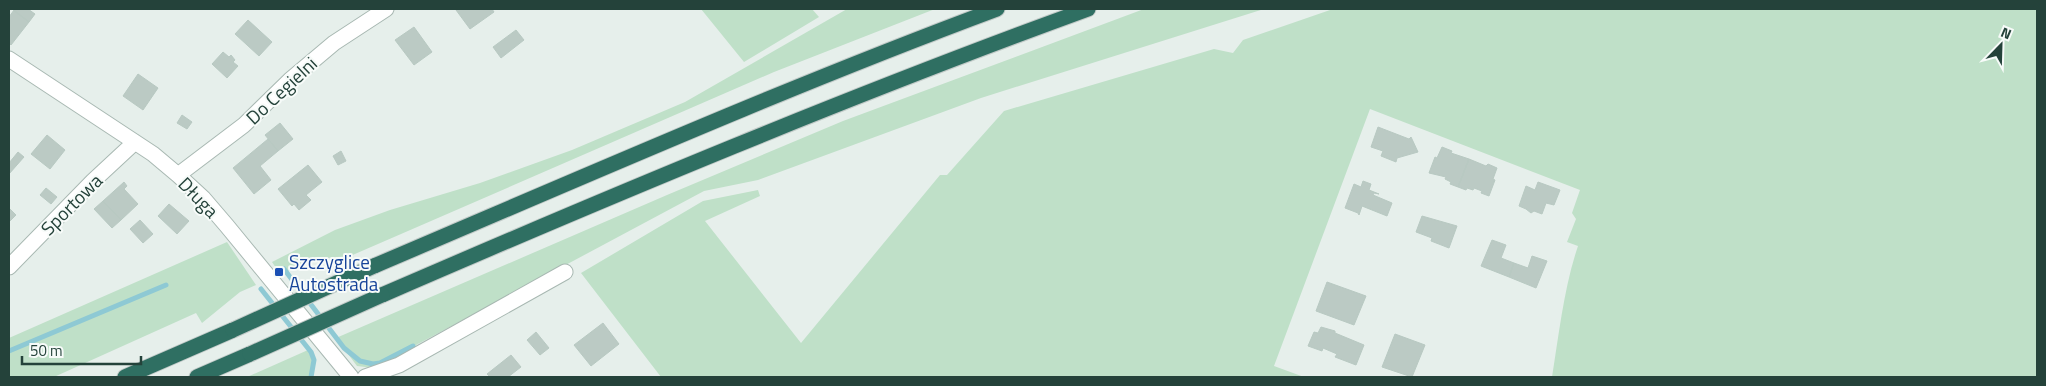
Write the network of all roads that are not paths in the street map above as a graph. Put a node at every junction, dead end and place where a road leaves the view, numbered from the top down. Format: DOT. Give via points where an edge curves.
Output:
graph roads {
  1 [pos="386,9"];
  2 [pos="997,9"];
  3 [pos="1088,9"];
  4 [pos="9,59"];
  5 [pos="135,142"];
  6 [pos="178,175"];
  7 [pos="9,267"];
  8 [pos="565,272"];
  9 [pos="125,377"];
  10 [pos="197,377"];
  11 [pos="351,377"];
  12 [pos="365,377"];
  1 -- 6 [label="street, Do Cegielni" via="334,43 244,125"];
  2 -- 9 [label="highway, bridge" via="679,136"];
  3 -- 10 [label="highway, bridge" via="956,57 726,149"];
  4 -- 5 [label="street, Długa"];
  5 -- 6 [label="street, Długa"];
  5 -- 7 [label="street, Sportowa"];
  6 -- 11 [label="street, Długa" via="209,205"];
  8 -- 12 [label="street" via="399,365"];
}
